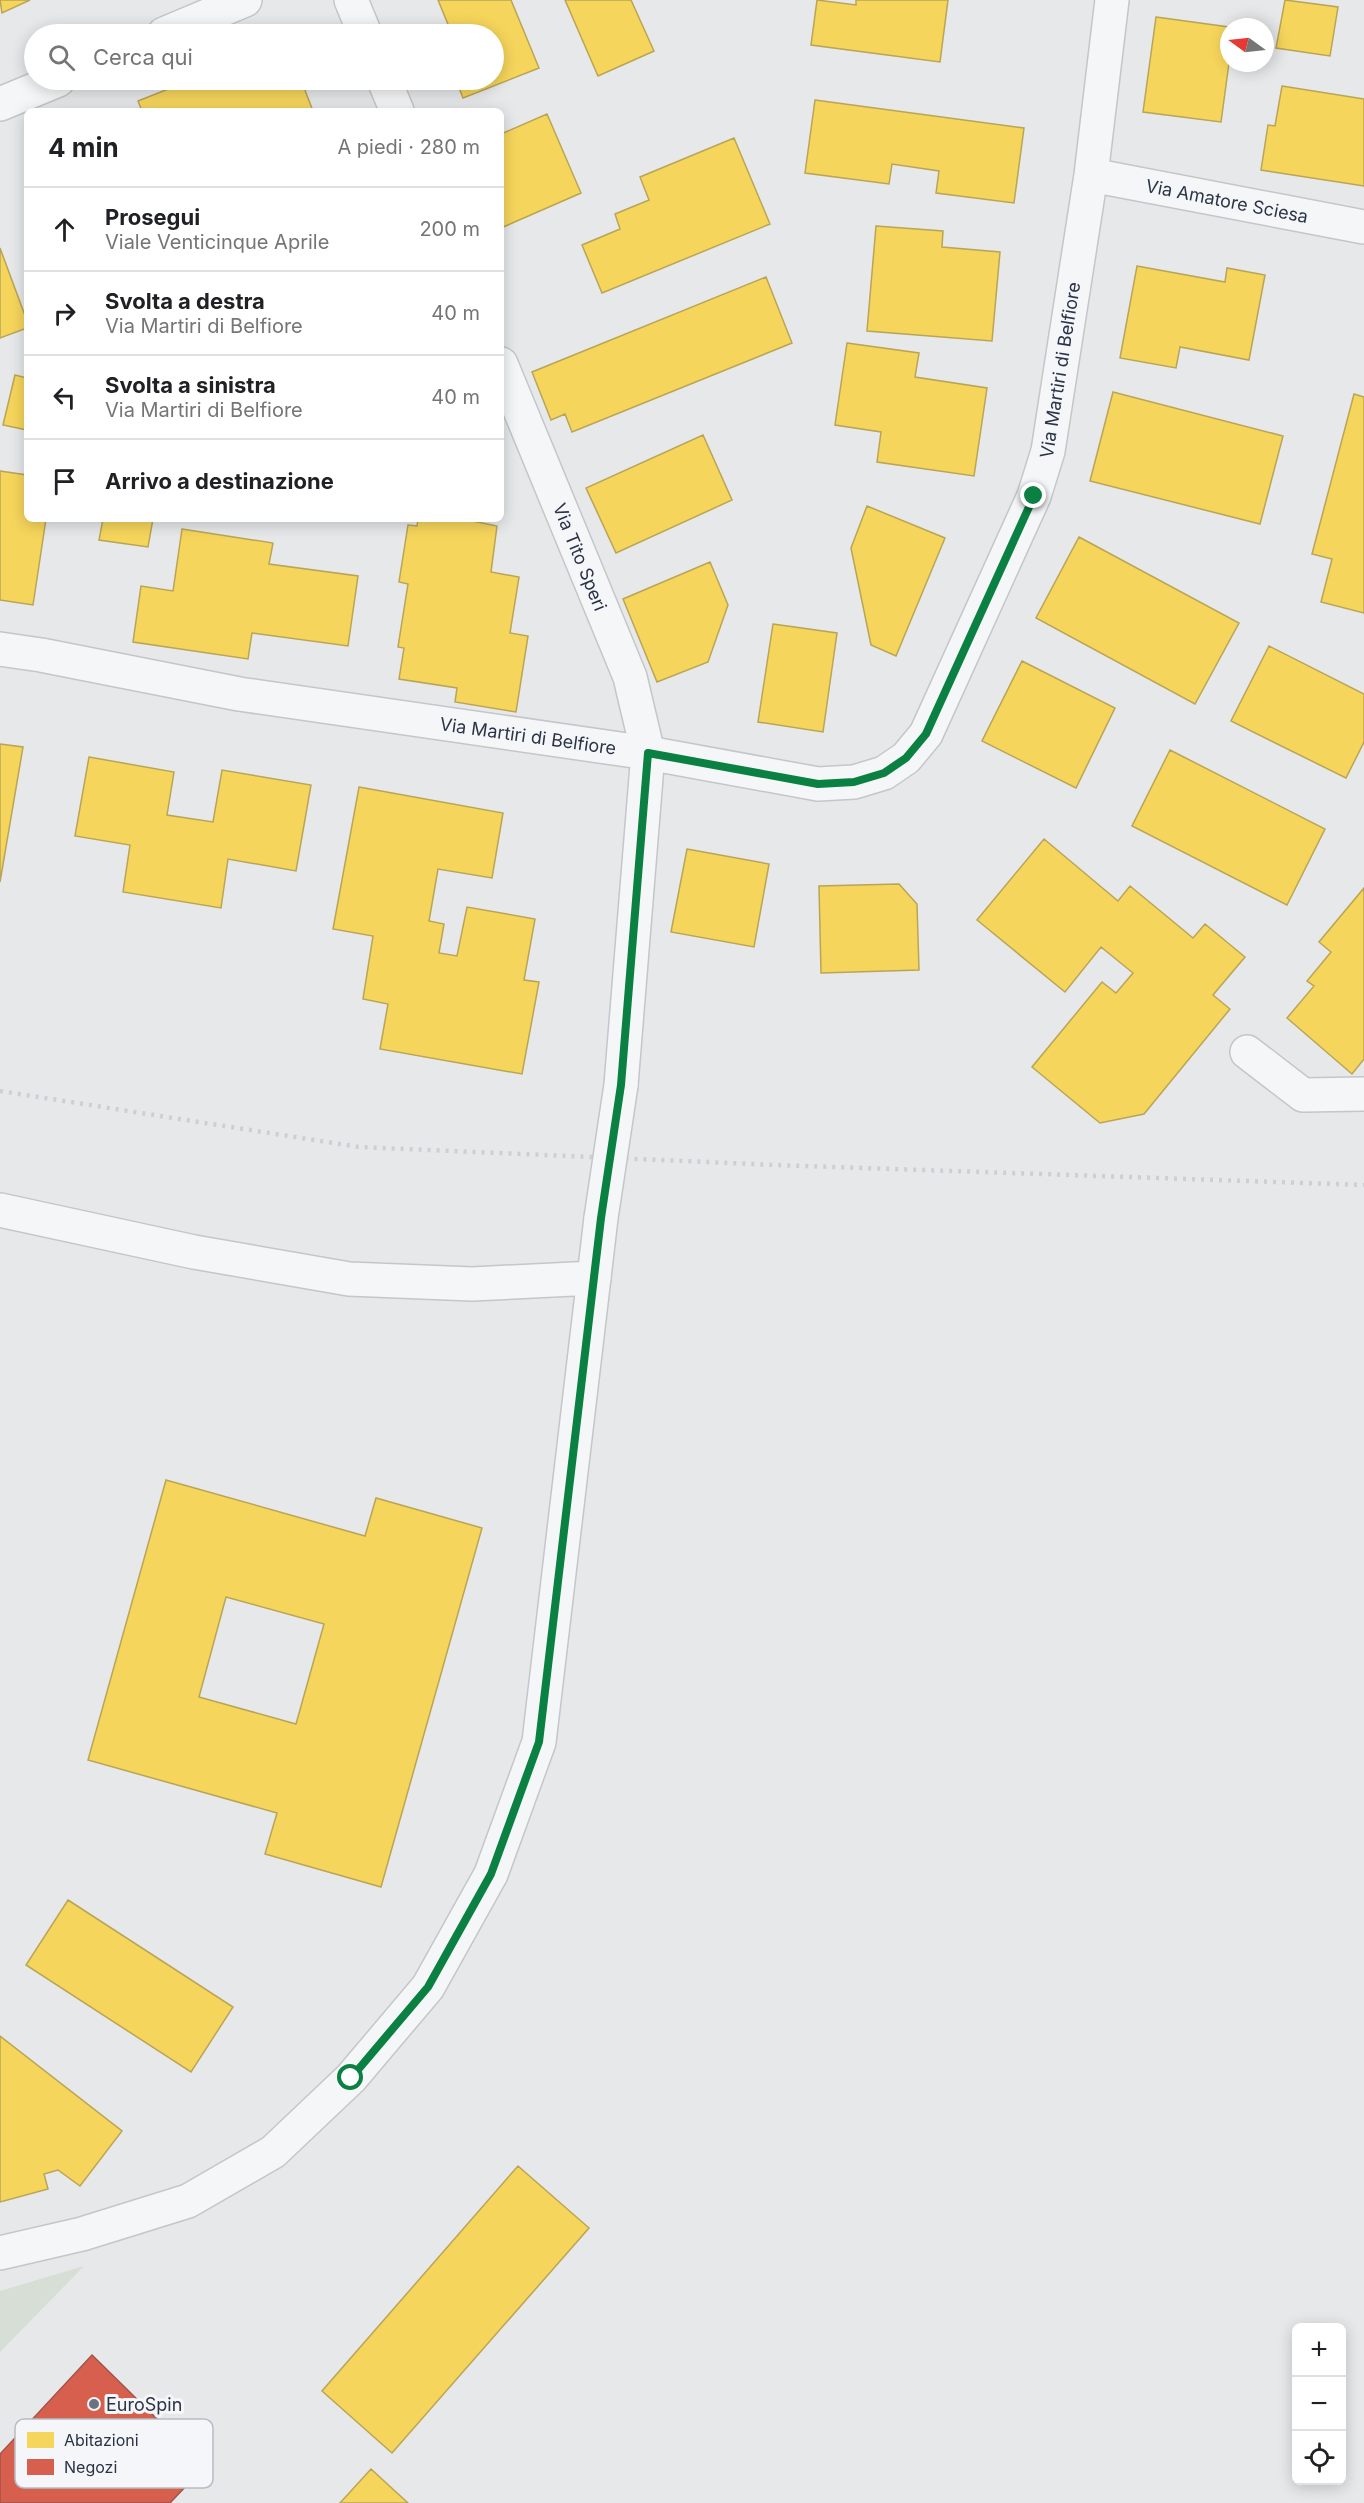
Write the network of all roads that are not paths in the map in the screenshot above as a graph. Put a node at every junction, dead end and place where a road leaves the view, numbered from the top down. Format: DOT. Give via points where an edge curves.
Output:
graph roads {
  1 [pos="245,0"];
  2 [pos="351,0"];
  3 [pos="1112,0"];
  4 [pos="188,24"];
  5 [pos="361,24"];
  6 [pos="34,90"];
  7 [pos="388,90"];
  8 [pos="0,104"];
  9 [pos="396,108"];
  10 [pos="1091,175"];
  11 [pos="1364,226"];
  12 [pos="504,371"];
  13 [pos="0,649"];
  14 [pos="648,753"];
  15 [pos="1247,1052"];
  16 [pos="1364,1094"];
  17 [pos="0,1210"];
  18 [pos="594,1278"];
  19 [pos="0,2253"];
  1 -- 4 [label="street"];
  2 -- 5 [label="street"];
  3 -- 10 [label="street, Via Martiri di Belfiore"];
  6 -- 8 [label="street"];
  7 -- 9 [label="street"];
  10 -- 11 [label="street, Via Amatore Sciesa"];
  10 -- 14 [label="street, Via Martiri di Belfiore" via="1043,471 926,734 906,758 884,773 854,782 818,784"];
  12 -- 14 [label="street, Via Tito Speri" via="630,677"];
  13 -- 14 [label="street, Via Martiri di Belfiore" via="239,694"];
  14 -- 18 [label="street, Via Tito Speri, bridge" via="621,1085"];
  15 -- 16 [label="street" via="1303,1095"];
  17 -- 18 [label="street" via="194,1252 349,1279 472,1284"];
  18 -- 19 [label="street, Via Tito Speri" via="539,1742 491,1874 428,1987 351,2078 273,2152 188,2201 82,2234"];
}
